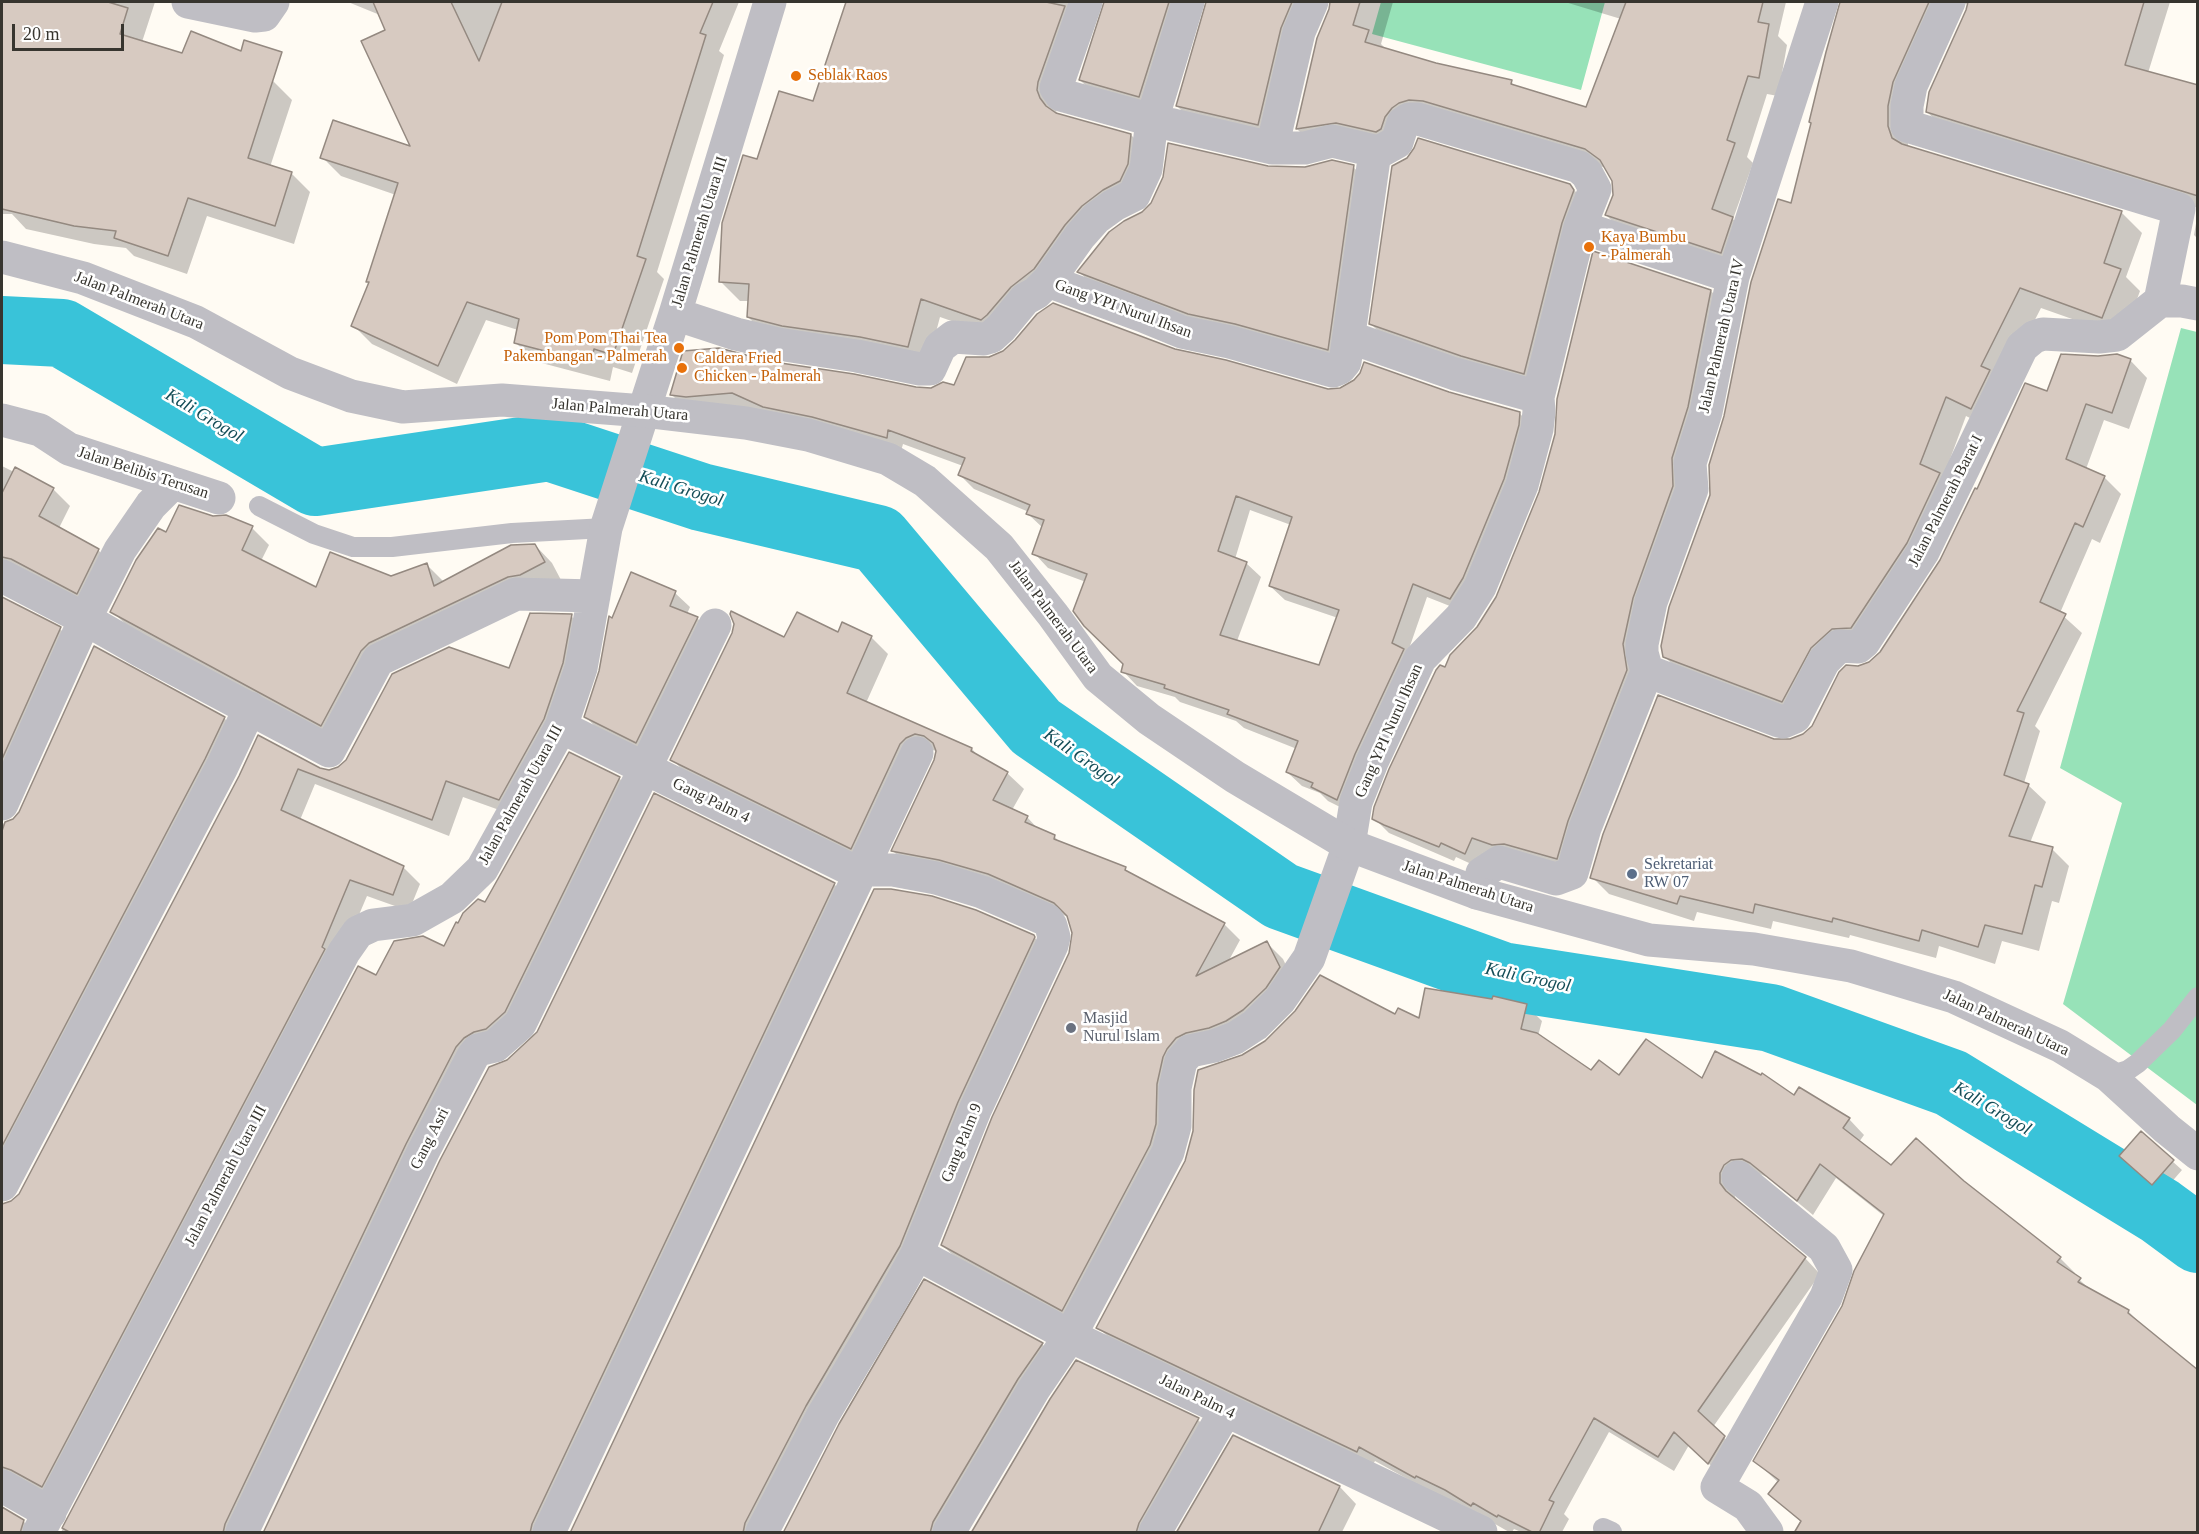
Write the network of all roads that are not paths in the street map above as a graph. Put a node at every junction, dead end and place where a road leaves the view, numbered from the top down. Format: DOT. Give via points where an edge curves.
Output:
graph roads {
  1 [pos="188,2"];
  2 [pos="273,2"];
  3 [pos="770,2"];
  4 [pos="1086,2"];
  5 [pos="1188,2"];
  6 [pos="1312,2"];
  7 [pos="1822,2"];
  8 [pos="1949,2"];
  9 [pos="1152,120"];
  10 [pos="1272,148"];
  11 [pos="1379,152"];
  12 [pos="1580,227"];
  13 [pos="2,257"];
  14 [pos="1733,277"];
  15 [pos="1048,282"];
  16 [pos="2160,301"];
  17 [pos="2198,304"];
  18 [pos="675,314"];
  19 [pos="1350,337"];
  20 [pos="1538,397"];
  21 [pos="644,411"];
  22 [pos="2,420"];
  23 [pos="172,484"];
  24 [pos="219,498"];
  25 [pos="259,506"];
  26 [pos="606,528"];
  27 [pos="2,576"];
  28 [pos="594,596"];
  29 [pos="85,619"];
  30 [pos="715,625"];
  31 [pos="1647,671"];
  32 [pos="250,708"];
  33 [pos="561,727"];
  34 [pos="917,753"];
  35 [pos="645,769"];
  36 [pos="2,803"];
  37 [pos="1349,845"];
  38 [pos="862,872"];
  39 [pos="1478,893"];
  40 [pos="2198,997"];
  41 [pos="2109,1077"];
  42 [pos="2198,1154"];
  43 [pos="1738,1177"];
  44 [pos="2,1185"];
  45 [pos="917,1254"];
  46 [pos="1070,1336"];
  47 [pos="1226,1410"];
  48 [pos="2,1486"];
  49 [pos="45,1523"];
  50 [pos="242,1533"];
  51 [pos="549,1533"];
  52 [pos="762,1533"];
  53 [pos="949,1533"];
  54 [pos="1155,1533"];
  55 [pos="1481,1533"];
  56 [pos="1767,1533"];
  1 -- 2 [label="street" via="255,16 264,15"];
  3 -- 18 [label="street, Jalan Palmerah Utara III"];
  4 -- 9 [label="street" via="1056,88 1058,93"];
  5 -- 9 [label="street, Gang YPI Nurul Ihsan"];
  6 -- 10 [label="street" via="1299,32"];
  7 -- 14 [label="street, Jalan Palmerah Utara IV"];
  8 -- 16 [label="street" via="1911,86 1907,126 2179,209"];
  9 -- 10 [label="street"];
  9 -- 15 [label="street, Gang YPI Nurul Ihsan" via="1146,170 1134,195 1096,218"];
  10 -- 11 [label="street" via="1305,148 1332,141"];
  11 -- 12 [label="street, Gang YPI Nurul Ihsan" via="1397,142 1403,123 1418,119 1579,167 1595,189"];
  11 -- 19 [label="street, Gang YPI Nurul Ihsan" via="1374,159"];
  12 -- 14 [label="street"];
  12 -- 20 [label="street, Gang YPI Nurul Ihsan"];
  13 -- 21 [label="street, Jalan Palmerah Utara" via="83,278 196,321 290,374 351,396 403,407 502,400"];
  14 -- 31 [label="street, Jalan Palmerah Utara IV" via="1706,412 1690,463 1692,489 1651,602 1642,644"];
  15 -- 18 [label="street, Gang YPI Nurul Ihsan" via="1025,299 997,333 984,339 947,340 930,369 778,344"];
  15 -- 19 [label="street, Gang YPI Nurul Ihsan" via="1182,332 1333,371 1345,362"];
  16 -- 17 [label="street"];
  16 -- 31 [label="street, Jalan Palmerah Barat I" via="2117,335 2099,338 2043,334 2022,347 1923,552 1864,642 1858,647 1839,646 1824,660 1795,717 1779,721"];
  18 -- 21 [label="street, Jalan Palmerah Utara III"];
  19 -- 20 [label="street" via="1455,374"];
  20 -- 37 [label="street, Gang YPI Nurul Ihsan" via="1537,429 1521,485 1480,587 1461,617 1420,659 1356,802"];
  21 -- 26 [label="street, Jalan Palmerah Utara III"];
  21 -- 37 [label="street, Jalan Palmerah Utara" via="808,435 888,459 926,480 999,547 1098,677 1149,719 1234,777"];
  22 -- 23 [label="street, Jalan Belibis Terusan" via="40,430 69,449"];
  23 -- 24 [label="street, Jalan Belibis Terusan"];
  23 -- 29 [label="street" via="151,505 120,550"];
  25 -- 26 [label="lane" via="314,534 353,547"];
  26 -- 28 [label="street, Jalan Palmerah Utara III"];
  27 -- 29 [label="street"];
  28 -- 32 [label="street" via="516,594 378,660 329,751"];
  28 -- 33 [label="street, Jalan Palmerah Utara III" via="581,668"];
  29 -- 32 [label="street"];
  29 -- 36 [label="street"];
  30 -- 35 [label="street, Gang Asri"];
  31 -- 39 [label="street" via="1585,828 1572,873 1556,879 1499,862 1482,873"];
  32 -- 44 [label="street"];
  33 -- 35 [label="street, Gang Palm 4"];
  33 -- 49 [label="street, Jalan Palmerah Utara III" via="482,869 452,898 413,920 373,925 358,932 344,952"];
  34 -- 38 [label="street"];
  35 -- 38 [label="street, Gang Palm 4"];
  35 -- 50 [label="street, Gang Asri" via="520,1023 495,1046 478,1050 473,1056 423,1152"];
  37 -- 39 [label="street, Jalan Palmerah Utara"];
  37 -- 46 [label="street, Gang YPI Nurul Ihsan" via="1309,958 1280,1000 1235,1038 1190,1051 1181,1061 1175,1088 1175,1125 1168,1152"];
  38 -- 45 [label="street, Gang Palm 9" via="893,870 982,892 1047,920 1054,937 975,1110"];
  38 -- 51 [label="street"];
  39 -- 41 [label="street, Jalan Palmerah Utara" via="1649,940 1754,949 1861,969 1954,997 2060,1046"];
  40 -- 41 [label="lane" via="2138,1063"];
  41 -- 42 [label="street, Jalan Palmerah Utara"];
  43 -- 56 [label="street" via="1824,1248 1836,1270 1827,1297 1717,1486 1748,1506"];
  45 -- 46 [label="street, Jalan Palm 4"];
  45 -- 52 [label="street, Gang Palm 9" via="823,1415"];
  46 -- 47 [label="street, Jalan Palm 4"];
  46 -- 53 [label="street, Gang YPI Nurul Ihsan"];
  47 -- 54 [label="street"];
  47 -- 55 [label="street, Jalan Palm 4"];
  48 -- 49 [label="street"];
}
